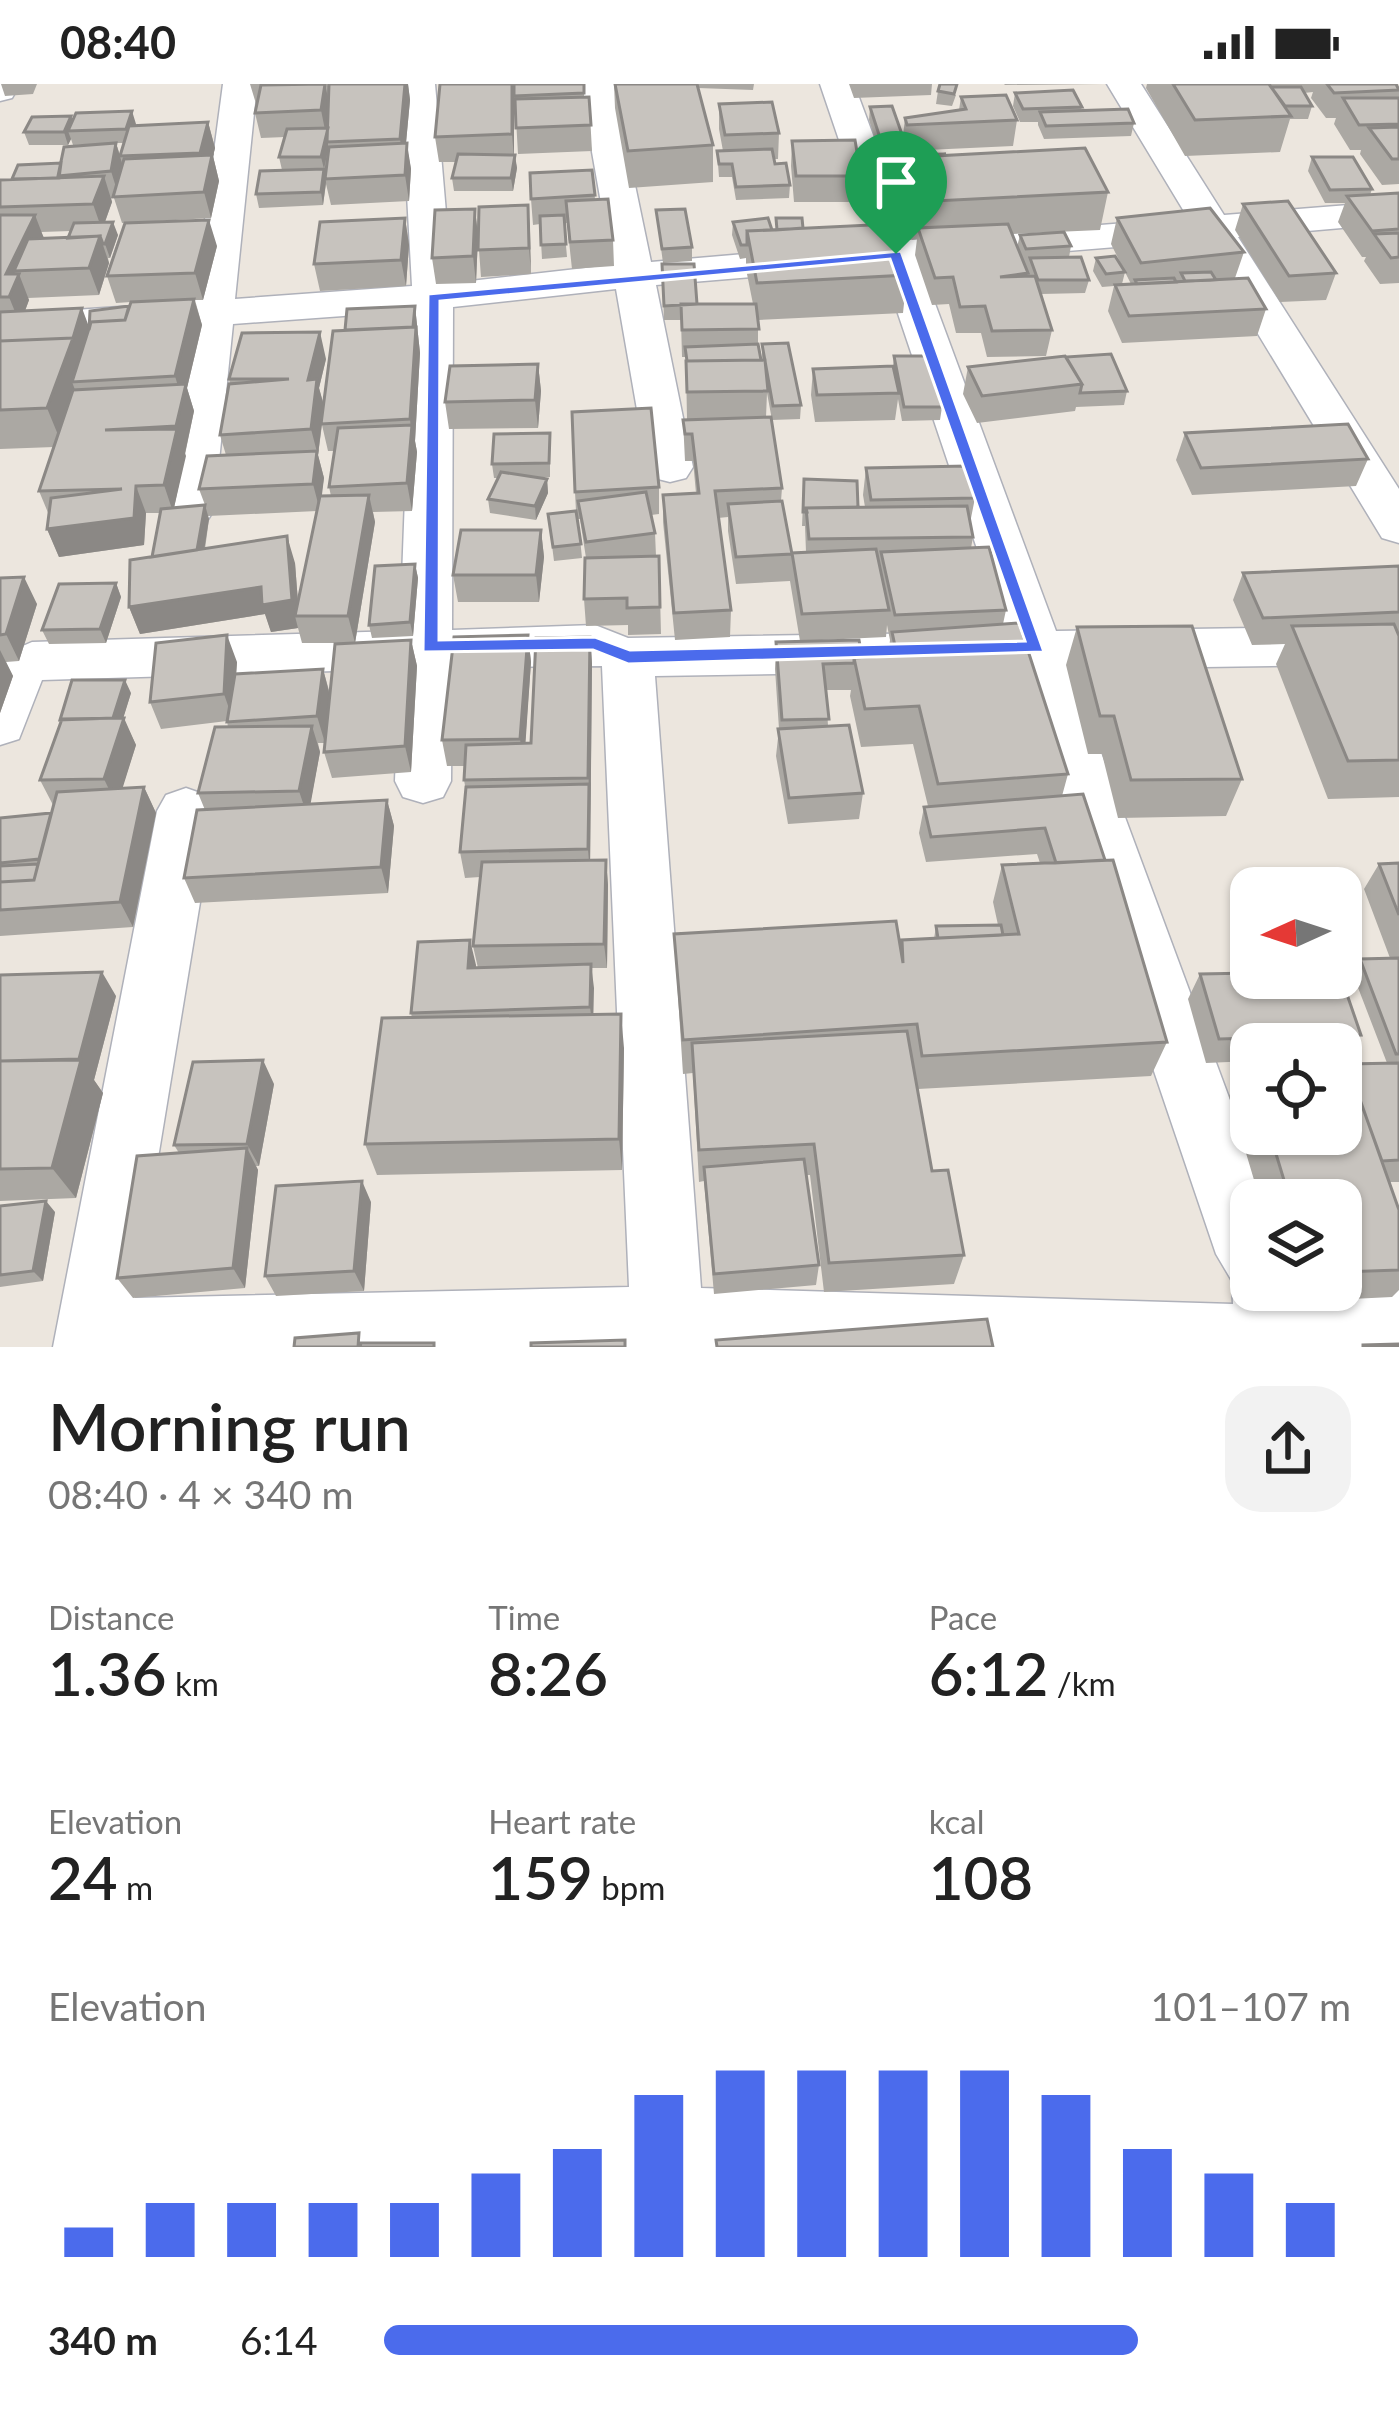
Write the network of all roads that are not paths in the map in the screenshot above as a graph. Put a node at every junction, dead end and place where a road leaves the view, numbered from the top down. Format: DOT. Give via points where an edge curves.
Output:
graph roads {
  1 [pos="240,84"];
  2 [pos="418,84"];
  3 [pos="597,84"];
  4 [pos="837,84"];
  5 [pos="1124,84"];
  6 [pos="1399,212"];
  7 [pos="1214,227"];
  8 [pos="896,254"];
  9 [pos="633,275"];
  10 [pos="433,297"];
  11 [pos="217,310"];
  12 [pos="0,328"];
  13 [pos="670,467"];
  14 [pos="190,510"];
  15 [pos="1399,527"];
  16 [pos="1399,645"];
  17 [pos="430,647"];
  18 [pos="1037,647"];
  19 [pos="628,657"];
  20 [pos="0,724"];
  21 [pos="423,781"];
  22 [pos="187,811"];
  23 [pos="1230,1194"];
  24 [pos="1276,1326"];
  25 [pos="1399,1326"];
  26 [pos="668,1335"];
  27 [pos="91,1342"];
  1 -- 11 [label="street"];
  2 -- 10 [label="street"];
  3 -- 9 [label="street"];
  4 -- 8 [label="street"];
  5 -- 7 [label="street"];
  6 -- 7 [label="street"];
  7 -- 8 [label="street"];
  7 -- 15 [label="street"];
  8 -- 9 [label="street"];
  8 -- 18 [label="street"];
  9 -- 10 [label="street"];
  9 -- 13 [label="street"];
  10 -- 11 [label="street"];
  10 -- 17 [label="street"];
  11 -- 12 [label="street"];
  11 -- 14 [label="street"];
  16 -- 18 [label="street"];
  17 -- 19 [label="street" via="595,644"];
  17 -- 20 [label="street" via="32,661 20,667"];
  17 -- 21 [label="street"];
  18 -- 19 [label="street"];
  18 -- 23 [label="street"];
  19 -- 26 [label="street"];
  22 -- 27 [label="street"];
  24 -- 25 [label="street"];
  24 -- 26 [label="street"];
  26 -- 27 [label="street"];
}
